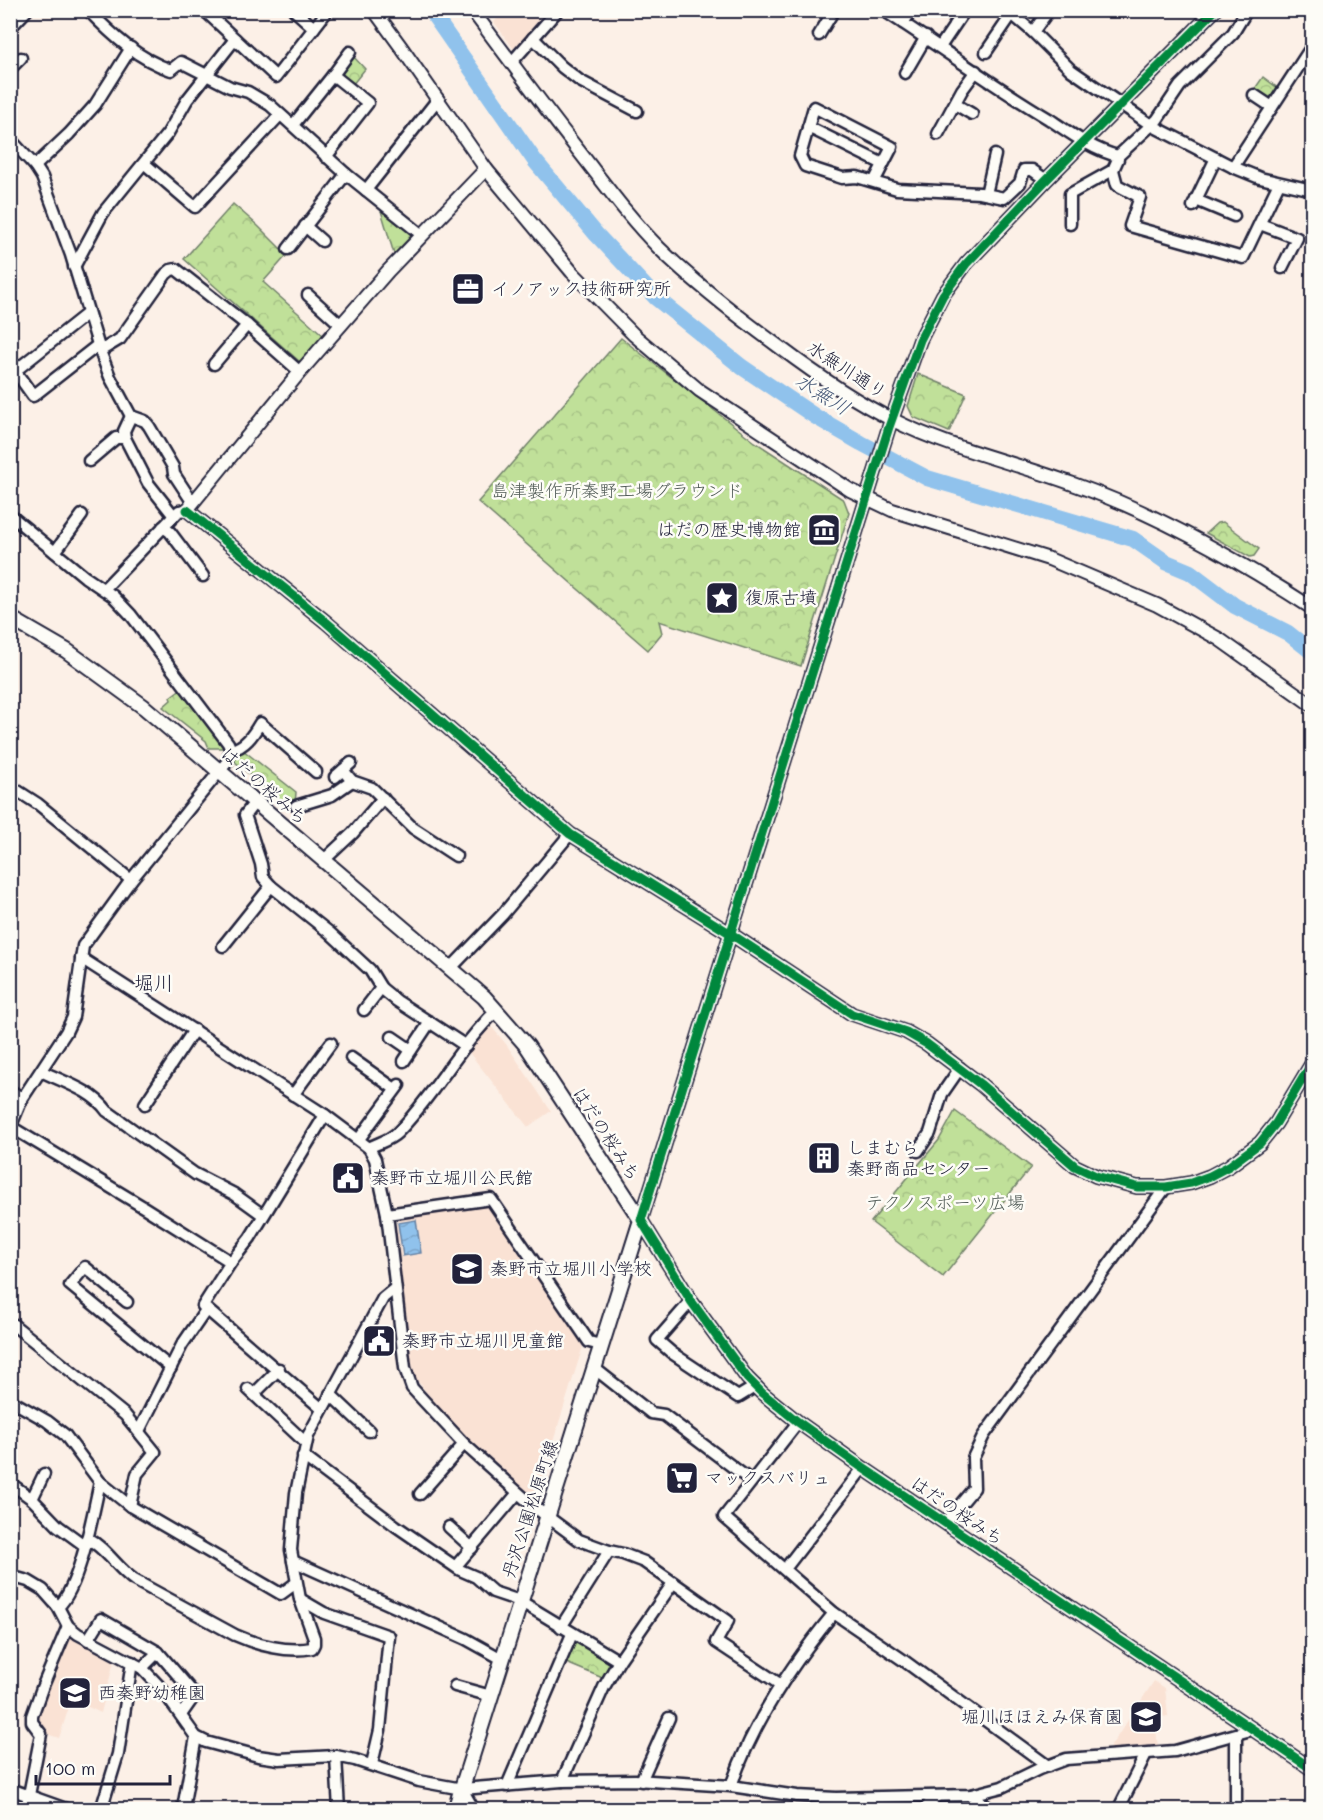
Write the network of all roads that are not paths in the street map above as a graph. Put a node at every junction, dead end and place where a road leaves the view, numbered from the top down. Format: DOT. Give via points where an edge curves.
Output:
graph roads {
  1 [pos="27,10"];
  2 [pos="88,10"];
  3 [pos="204,10"];
  4 [pos="294,10"];
  5 [pos="328,10"];
  6 [pos="374,10"];
  7 [pos="472,10"];
  8 [pos="558,10"];
  9 [pos="834,10"];
  10 [pos="883,10"];
  11 [pos="912,10"];
  12 [pos="965,10"];
  13 [pos="1049,10"];
  14 [pos="1215,10"];
  15 [pos="1247,10"];
  16 [pos="1010,12"];
  17 [pos="903,23"];
  18 [pos="10,28"];
  19 [pos="314,28"];
  20 [pos="1033,32"];
  21 [pos="819,35"];
  22 [pos="926,37"];
  23 [pos="533,38"];
  24 [pos="235,39"];
  25 [pos="1312,46"];
  26 [pos="940,47"];
  27 [pos="131,48"];
  28 [pos="350,52"];
  29 [pos="986,52"];
  30 [pos="21,58"];
  31 [pos="511,63"];
  32 [pos="10,69"];
  33 [pos="976,71"];
  34 [pos="905,73"];
  35 [pos="207,74"];
  36 [pos="333,75"];
  37 [pos="1254,95"];
  38 [pos="438,99"];
  39 [pos="954,104"];
  40 [pos="1121,104"];
  41 [pos="1272,107"];
  42 [pos="637,111"];
  43 [pos="972,114"];
  44 [pos="280,115"];
  45 [pos="293,125"];
  46 [pos="1151,125"];
  47 [pos="808,128"];
  48 [pos="938,134"];
  49 [pos="1085,142"];
  50 [pos="13,146"];
  51 [pos="995,155"];
  52 [pos="1118,156"];
  53 [pos="326,157"];
  54 [pos="1216,158"];
  55 [pos="145,164"];
  56 [pos="883,164"];
  57 [pos="35,166"];
  58 [pos="1233,167"];
  59 [pos="486,170"];
  60 [pos="1113,171"];
  61 [pos="346,174"];
  62 [pos="1046,180"];
  63 [pos="874,182"];
  64 [pos="1279,183"];
  65 [pos="366,190"];
  66 [pos="1312,190"];
  67 [pos="986,194"];
  68 [pos="1227,216"];
  69 [pos="1070,224"];
  70 [pos="1260,224"];
  71 [pos="306,226"];
  72 [pos="422,235"];
  73 [pos="322,241"];
  74 [pos="288,249"];
  75 [pos="74,267"];
  76 [pos="1282,268"];
  77 [pos="308,296"];
  78 [pos="88,313"];
  79 [pos="341,325"];
  80 [pos="247,326"];
  81 [pos="99,348"];
  82 [pos="214,364"];
  83 [pos="300,372"];
  84 [pos="130,416"];
  85 [pos="890,423"];
  86 [pos="125,438"];
  87 [pos="89,461"];
  88 [pos="867,499"];
  89 [pos="190,506"];
  90 [pos="10,515"];
  91 [pos="82,515"];
  92 [pos="174,516"];
  93 [pos="163,527"];
  94 [pos="55,552"];
  95 [pos="203,576"];
  96 [pos="104,589"];
  97 [pos="1312,608"];
  98 [pos="10,618"];
  99 [pos="1312,705"];
  100 [pos="231,750"];
  101 [pos="343,770"];
  102 [pos="219,771"];
  103 [pos="316,771"];
  104 [pos="352,781"];
  105 [pos="10,786"];
  106 [pos="383,798"];
  107 [pos="255,802"];
  108 [pos="296,806"];
  109 [pos="570,834"];
  110 [pos="456,856"];
  111 [pos="324,860"];
  112 [pos="131,880"];
  113 [pos="271,886"];
  114 [pos="730,934"];
  115 [pos="223,946"];
  116 [pos="81,958"];
  117 [pos="451,968"];
  118 [pos="381,988"];
  119 [pos="364,1010"];
  120 [pos="496,1010"];
  121 [pos="430,1022"];
  122 [pos="194,1030"];
  123 [pos="392,1037"];
  124 [pos="331,1043"];
  125 [pos="466,1046"];
  126 [pos="411,1050"];
  127 [pos="351,1058"];
  128 [pos="404,1061"];
  129 [pos="1312,1063"];
  130 [pos="960,1068"];
  131 [pos="40,1071"];
  132 [pos="10,1090"];
  133 [pos="293,1095"];
  134 [pos="22,1099"];
  135 [pos="145,1104"];
  136 [pos="325,1115"];
  137 [pos="11,1128"];
  138 [pos="359,1139"];
  139 [pos="369,1148"];
  140 [pos="918,1151"];
  141 [pos="1166,1187"];
  142 [pos="387,1214"];
  143 [pos="263,1215"];
  144 [pos="641,1220"];
  145 [pos="231,1262"];
  146 [pos="394,1289"];
  147 [pos="690,1301"];
  148 [pos="127,1302"];
  149 [pos="206,1310"];
  150 [pos="10,1323"];
  151 [pos="601,1345"];
  152 [pos="171,1368"];
  153 [pos="594,1368"];
  154 [pos="279,1370"];
  155 [pos="756,1386"];
  156 [pos="330,1394"];
  157 [pos="10,1400"];
  158 [pos="322,1409"];
  159 [pos="798,1422"];
  160 [pos="139,1431"];
  161 [pos="369,1431"];
  162 [pos="306,1443"];
  163 [pos="464,1444"];
  164 [pos="303,1456"];
  165 [pos="863,1468"];
  166 [pos="44,1474"];
  167 [pos="750,1480"];
  168 [pos="100,1482"];
  169 [pos="10,1484"];
  170 [pos="420,1494"];
  171 [pos="518,1494"];
  172 [pos="32,1498"];
  173 [pos="130,1506"];
  174 [pos="546,1515"];
  175 [pos="945,1523"];
  176 [pos="449,1527"];
  177 [pos="86,1542"];
  178 [pos="472,1548"];
  179 [pos="609,1551"];
  180 [pos="292,1561"];
  181 [pos="456,1566"];
  182 [pos="785,1569"];
  183 [pos="10,1576"];
  184 [pos="296,1583"];
  185 [pos="673,1583"];
  186 [pos="300,1599"];
  187 [pos="520,1601"];
  188 [pos="58,1607"];
  189 [pos="834,1613"];
  190 [pos="68,1626"];
  191 [pos="561,1627"];
  192 [pos="572,1634"];
  193 [pos="88,1640"];
  194 [pos="158,1652"];
  195 [pos="502,1659"];
  196 [pos="619,1661"];
  197 [pos="137,1665"];
  198 [pos="781,1685"];
  199 [pos="455,1686"];
  200 [pos="491,1696"];
  201 [pos="180,1715"];
  202 [pos="669,1718"];
  203 [pos="1254,1729"];
  204 [pos="1236,1735"];
  205 [pos="196,1737"];
  206 [pos="1146,1754"];
  207 [pos="336,1756"];
  208 [pos="372,1764"];
  209 [pos="1048,1766"];
  210 [pos="1312,1769"];
  211 [pos="562,1781"];
  212 [pos="641,1781"];
  213 [pos="507,1786"];
  214 [pos="731,1786"];
  215 [pos="10,1789"];
  216 [pos="462,1790"];
  217 [pos="27,1795"];
  218 [pos="971,1795"];
  219 [pos="936,1797"];
  220 [pos="26,1809"];
  221 [pos="69,1809"];
  222 [pos="101,1809"];
  223 [pos="191,1809"];
  224 [pos="339,1809"];
  225 [pos="455,1809"];
  226 [pos="474,1809"];
  227 [pos="924,1809"];
  228 [pos="992,1809"];
  229 [pos="1118,1809"];
  230 [pos="1236,1809"];
  1 -- 18 [label="street"];
  2 -- 27 [label="street" via="115,38"];
  3 -- 24 [label="street"];
  4 -- 19 [label="street"];
  5 -- 19 [label="street"];
  6 -- 38 [label="street"];
  7 -- 31 [label="street, 水無川通り"];
  8 -- 23 [label="street"];
  9 -- 21 [label="street"];
  10 -- 17 [label="street"];
  11 -- 17 [label="street"];
  12 -- 26 [label="street"];
  13 -- 20 [label="street"];
  14 -- 40 [label="street"];
  15 -- 46 [label="street" via="1233,33 1180,86"];
  16 -- 20 [label="street"];
  16 -- 29 [label="street"];
  17 -- 22 [label="street"];
  19 -- 24 [label="street" via="276,77"];
  20 -- 40 [label="street" via="1071,70"];
  22 -- 26 [label="street"];
  22 -- 34 [label="street"];
  23 -- 31 [label="street"];
  23 -- 42 [label="street" via="580,81"];
  24 -- 35 [label="street"];
  25 -- 41 [label="street"];
  26 -- 33 [label="street"];
  27 -- 35 [label="street" via="157,66 171,70 181,62"];
  27 -- 57 [label="street" via="95,105"];
  28 -- 36 [label="street"];
  30 -- 32 [label="street"];
  31 -- 85 [label="street, 水無川通り" via="658,246 704,289 811,371"];
  33 -- 39 [label="street"];
  33 -- 49 [label="street"];
  35 -- 44 [label="street" via="248,92"];
  35 -- 55 [label="street"];
  36 -- 45 [label="street"];
  36 -- 53 [label="street" via="368,103"];
  37 -- 41 [label="street"];
  38 -- 59 [label="street"];
  38 -- 65 [label="street"];
  39 -- 43 [label="street"];
  39 -- 48 [label="street"];
  40 -- 46 [label="street"];
  40 -- 49 [label="street"];
  41 -- 58 [label="street"];
  44 -- 45 [label="street"];
  44 -- 55 [label="street" via="195,207"];
  45 -- 53 [label="street"];
  46 -- 52 [label="street"];
  46 -- 54 [label="street"];
  47 -- 56 [label="street"];
  47 -- 56 [label="street" via="814,107 892,147"];
  47 -- 63 [label="street" via="800,156 805,166 843,178"];
  49 -- 52 [label="street"];
  49 -- 62 [label="street"];
  50 -- 57 [label="street"];
  51 -- 67 [label="street"];
  52 -- 60 [label="street"];
  53 -- 61 [label="street"];
  54 -- 58 [label="street"];
  54 -- 68 [label="street" via="1195,203"];
  55 -- 75 [label="street" via="103,213"];
  56 -- 63 [label="street"];
  57 -- 75 [label="street"];
  58 -- 64 [label="street"];
  59 -- 72 [label="street"];
  59 -- 88 [label="street" via="572,272 634,335 699,390"];
  60 -- 69 [label="street" via="1070,194"];
  60 -- 70 [label="street" via="1117,185 1140,197 1130,226 1244,258"];
  61 -- 65 [label="street"];
  61 -- 71 [label="street"];
  62 -- 67 [label="street" via="1028,169 1004,198"];
  62 -- 85 [label="street" via="966,264 943,295 920,340"];
  63 -- 67 [label="street" via="897,189"];
  64 -- 66 [label="street"];
  64 -- 70 [label="street"];
  65 -- 72 [label="street"];
  70 -- 76 [label="street" via="1297,238"];
  71 -- 73 [label="street"];
  71 -- 74 [label="street" via="294,234"];
  72 -- 79 [label="street"];
  75 -- 78 [label="street"];
  77 -- 79 [label="street"];
  78 -- 81 [label="street"];
  78 -- 81 [label="street" via="15,371 33,396"];
  79 -- 83 [label="street"];
  80 -- 81 [label="street" via="180,271 171,270 120,339"];
  80 -- 82 [label="street"];
  80 -- 83 [label="street"];
  81 -- 84 [label="street"];
  83 -- 89 [label="street"];
  84 -- 86 [label="street"];
  84 -- 89 [label="street" via="149,426"];
  85 -- 88 [label="street"];
  85 -- 97 [label="street, 水無川通り" via="1129,505 1259,574"];
  86 -- 87 [label="street" via="116,438"];
  86 -- 92 [label="street" via="148,483"];
  88 -- 99 [label="street" via="1049,559 1157,605 1219,639"];
  88 -- 114 [label="street"];
  89 -- 92 [label="street"];
  89 -- 109 [label="street"];
  90 -- 94 [label="street"];
  91 -- 94 [label="street"];
  92 -- 93 [label="street"];
  93 -- 95 [label="street"];
  93 -- 96 [label="street"];
  94 -- 96 [label="street"];
  96 -- 100 [label="street" via="131,615"];
  98 -- 102 [label="main road, はだの桜みち" via="114,684"];
  100 -- 102 [label="street"];
  100 -- 103 [label="street" via="240,748 260,723"];
  101 -- 104 [label="street"];
  102 -- 107 [label="main road, はだの桜みち"];
  102 -- 112 [label="street"];
  104 -- 106 [label="street" via="372,788"];
  104 -- 108 [label="street" via="332,795"];
  105 -- 112 [label="street"];
  106 -- 110 [label="street" via="413,828"];
  106 -- 111 [label="street"];
  107 -- 111 [label="main road, はだの桜みち"];
  107 -- 113 [label="street" via="245,815 262,877"];
  109 -- 114 [label="street"];
  109 -- 117 [label="street" via="503,914"];
  111 -- 117 [label="main road, はだの桜みち"];
  112 -- 116 [label="street" via="83,946"];
  113 -- 115 [label="street"];
  113 -- 118 [label="street" via="370,970"];
  114 -- 130 [label="street" via="852,1014 906,1032"];
  114 -- 144 [label="street"];
  116 -- 122 [label="street"];
  116 -- 131 [label="street" via="73,1017"];
  117 -- 120 [label="main road, はだの桜みち"];
  118 -- 119 [label="street"];
  118 -- 121 [label="street"];
  120 -- 125 [label="street"];
  120 -- 144 [label="main road, はだの桜みち" via="526,1046"];
  121 -- 125 [label="street"];
  121 -- 126 [label="street"];
  122 -- 133 [label="street"];
  122 -- 135 [label="street"];
  123 -- 126 [label="street"];
  124 -- 133 [label="street"];
  125 -- 139 [label="street" via="396,1134"];
  126 -- 128 [label="street"];
  127 -- 138 [label="street" via="359,1068 397,1087"];
  129 -- 141 [label="street" via="1260,1143 1210,1176"];
  130 -- 140 [label="street" via="942,1094 930,1134"];
  130 -- 141 [label="street" via="1075,1166 1116,1183"];
  131 -- 134 [label="street"];
  131 -- 143 [label="street" via="94,1098 107,1112 167,1155"];
  132 -- 134 [label="street"];
  133 -- 136 [label="street"];
  134 -- 137 [label="street"];
  136 -- 138 [label="street"];
  136 -- 143 [label="street"];
  137 -- 145 [label="street"];
  138 -- 139 [label="street"];
  139 -- 142 [label="street"];
  141 -- 175 [label="street" via="984,1435 973,1458 974,1488"];
  142 -- 146 [label="street"];
  142 -- 151 [label="street" via="491,1199 589,1341"];
  143 -- 145 [label="street"];
  144 -- 147 [label="street, はだの桜みち"];
  144 -- 151 [label="main road, 丹沢公園松原町線"];
  145 -- 149 [label="street" via="203,1306"];
  146 -- 156 [label="street" via="383,1298"];
  146 -- 163 [label="street" via="409,1380"];
  147 -- 155 [label="street, はだの桜みち"];
  147 -- 155 [label="street" via="657,1340 738,1397"];
  148 -- 152 [label="street" via="85,1268 70,1285"];
  149 -- 152 [label="street"];
  149 -- 154 [label="street"];
  150 -- 160 [label="street" via="111,1402"];
  151 -- 153 [label="main road, 丹沢公園松原町線"];
  152 -- 160 [label="street"];
  153 -- 167 [label="street" via="651,1413 664,1415"];
  153 -- 174 [label="main road, 丹沢公園松原町線"];
  154 -- 158 [label="street"];
  154 -- 162 [label="street" via="251,1392"];
  155 -- 159 [label="street, はだの桜みち"];
  156 -- 158 [label="street"];
  156 -- 161 [label="street"];
  157 -- 168 [label="street" via="65,1435"];
  158 -- 162 [label="street"];
  159 -- 165 [label="street, はだの桜みち"];
  159 -- 167 [label="street"];
  160 -- 173 [label="street" via="155,1452 137,1474"];
  162 -- 164 [label="street"];
  163 -- 170 [label="street"];
  163 -- 171 [label="street"];
  164 -- 180 [label="street" via="293,1512"];
  164 -- 181 [label="street"];
  165 -- 175 [label="street, はだの桜みち"];
  165 -- 182 [label="street"];
  166 -- 172 [label="street"];
  167 -- 182 [label="street" via="724,1517"];
  168 -- 173 [label="street"];
  168 -- 177 [label="street"];
  169 -- 172 [label="street"];
  171 -- 174 [label="street"];
  171 -- 178 [label="street"];
  172 -- 177 [label="street" via="51,1519"];
  173 -- 184 [label="street" via="281,1594"];
  174 -- 179 [label="street" via="579,1540"];
  174 -- 187 [label="main road, 丹沢公園松原町線"];
  175 -- 203 [label="street, はだの桜みち"];
  176 -- 178 [label="street"];
  177 -- 186 [label="street" via="95,1542 134,1580 247,1640 280,1647 312,1647 314,1638"];
  177 -- 188 [label="street" via="81,1564"];
  178 -- 181 [label="street"];
  179 -- 185 [label="street" via="644,1562"];
  179 -- 191 [label="street"];
  180 -- 184 [label="street"];
  180 -- 195 [label="street"];
  181 -- 187 [label="street" via="493,1592"];
  182 -- 189 [label="street"];
  183 -- 188 [label="street" via="43,1590"];
  184 -- 186 [label="street"];
  185 -- 196 [label="street"];
  185 -- 198 [label="street" via="728,1621 716,1642"];
  186 -- 208 [label="street" via="324,1613 389,1636 380,1730"];
  187 -- 191 [label="street"];
  187 -- 195 [label="main road, 丹沢公園松原町線"];
  188 -- 190 [label="street"];
  189 -- 198 [label="street"];
  189 -- 209 [label="street"];
  190 -- 193 [label="street"];
  190 -- 217 [label="street" via="32,1716 41,1734"];
  191 -- 192 [label="street"];
  192 -- 196 [label="street"];
  192 -- 213 [label="street"];
  193 -- 194 [label="street" via="101,1619"];
  193 -- 197 [label="street"];
  194 -- 197 [label="street"];
  194 -- 201 [label="street" via="195,1695"];
  195 -- 200 [label="main road, 丹沢公園松原町線"];
  196 -- 211 [label="street"];
  197 -- 201 [label="street"];
  197 -- 222 [label="street" via="118,1754"];
  198 -- 214 [label="street" via="754,1729"];
  199 -- 200 [label="street"];
  200 -- 216 [label="main road, 丹沢公園松原町線"];
  201 -- 205 [label="street"];
  202 -- 212 [label="street"];
  203 -- 204 [label="street"];
  203 -- 210 [label="street, はだの桜みち"];
  204 -- 206 [label="street" via="1188,1749"];
  204 -- 230 [label="street"];
  205 -- 207 [label="street" via="279,1759"];
  205 -- 223 [label="street" via="183,1808"];
  206 -- 209 [label="street" via="1066,1760"];
  206 -- 229 [label="street"];
  207 -- 208 [label="street"];
  207 -- 224 [label="street"];
  208 -- 216 [label="street" via="420,1781"];
  209 -- 218 [label="street" via="1002,1787"];
  211 -- 212 [label="street"];
  211 -- 213 [label="street"];
  212 -- 214 [label="street"];
  213 -- 216 [label="street"];
  214 -- 219 [label="street" via="797,1796"];
  215 -- 217 [label="street"];
  216 -- 225 [label="main road, 丹沢公園松原町線"];
  216 -- 226 [label="street"];
  217 -- 220 [label="street"];
  217 -- 221 [label="street"];
  218 -- 219 [label="street"];
  218 -- 228 [label="street"];
  219 -- 227 [label="street"];
}
